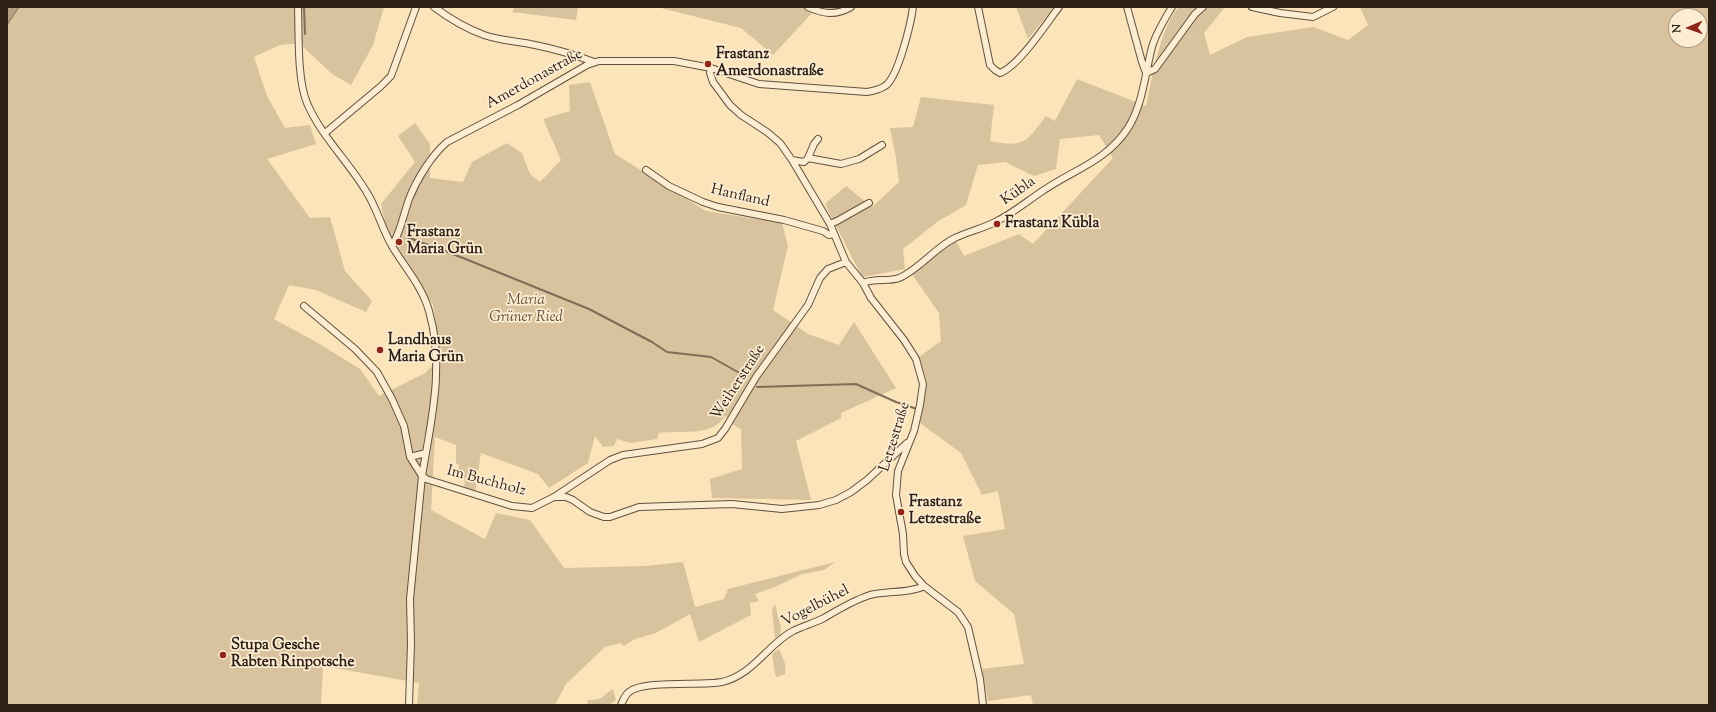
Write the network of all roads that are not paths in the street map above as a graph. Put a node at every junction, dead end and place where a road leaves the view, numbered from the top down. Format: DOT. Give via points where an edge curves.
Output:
graph roads {
  1 [pos="298,7"];
  2 [pos="416,7"];
  3 [pos="434,7"];
  4 [pos="808,7"];
  5 [pos="851,7"];
  6 [pos="913,7"];
  7 [pos="978,7"];
  8 [pos="1059,7"];
  9 [pos="1126,7"];
  10 [pos="1172,7"];
  11 [pos="1203,7"];
  12 [pos="1252,7"];
  13 [pos="1333,7"];
  14 [pos="815,9"];
  15 [pos="594,62"];
  16 [pos="711,68"];
  17 [pos="1146,73"];
  18 [pos="325,133"];
  19 [pos="818,139"];
  20 [pos="882,145"];
  21 [pos="808,158"];
  22 [pos="792,160"];
  23 [pos="646,170"];
  24 [pos="869,202"];
  25 [pos="830,224"];
  26 [pos="834,234"];
  27 [pos="392,246"];
  28 [pos="846,262"];
  29 [pos="863,283"];
  30 [pos="304,306"];
  31 [pos="910,441"];
  32 [pos="426,453"];
  33 [pos="410,458"];
  34 [pos="422,476"];
  35 [pos="554,497"];
  36 [pos="924,586"];
  37 [pos="409,705"];
  38 [pos="621,705"];
  39 [pos="983,705"];
  1 -- 18 [label="street" via="301,74 306,101"];
  2 -- 18 [label="street" via="391,76"];
  3 -- 15 [label="street" via="449,19 484,35 534,44"];
  4 -- 14 [label="street"];
  5 -- 14 [label="street" via="836,13 825,13"];
  6 -- 16 [label="street, Amerdonastraße" via="896,72 886,86 876,90 867,92 759,84"];
  7 -- 8 [label="street" via="990,65 1000,73 1018,59"];
  9 -- 17 [label="street"];
  10 -- 17 [label="street, Kübla" via="1158,30"];
  11 -- 17 [label="street" via="1195,14 1155,69"];
  12 -- 13 [label="street" via="1313,17"];
  15 -- 16 [label="street, Amerdonastraße" via="665,60"];
  15 -- 27 [label="street, Amerdonastraße" via="440,148 410,199 400,231"];
  16 -- 22 [label="street, Letzestraße" via="713,82 730,105 780,143"];
  17 -- 29 [label="street, Kübla" via="1142,95 1132,121 1121,138 1103,156 1041,192 1006,217 939,248 905,275 897,279"];
  18 -- 27 [label="street" via="367,192"];
  19 -- 21 [label="street"];
  20 -- 21 [label="street" via="859,159 841,164"];
  21 -- 22 [label="street" via="804,162"];
  22 -- 25 [label="street, Letzestraße"];
  23 -- 26 [label="street, Hanfland" via="669,186 703,202 790,222 829,235"];
  24 -- 25 [label="street"];
  25 -- 26 [label="street, Letzestraße"];
  26 -- 28 [label="street, Letzestraße"];
  27 -- 32 [label="street" via="424,297 434,333 437,359 435,403"];
  28 -- 29 [label="street, Letzestraße"];
  28 -- 35 [label="street, Weiherstraße" via="828,270 820,278 808,305 756,377 718,438 702,444 622,455 610,460"];
  29 -- 31 [label="street, Letzestraße" via="871,298 916,359 923,384"];
  30 -- 33 [label="street" via="355,349 377,372 404,426"];
  31 -- 35 [label="street" via="857,488 836,500 819,505 782,509 732,504 638,507 604,517 590,512 574,500"];
  31 -- 36 [label="street, Letzestraße" via="898,471 896,495 906,562"];
  32 -- 33 [label="street"];
  32 -- 34 [label="street"];
  33 -- 34 [label="street"];
  34 -- 35 [label="street, Im Buchholz" via="519,508 537,506"];
  34 -- 37 [label="street" via="410,599"];
  36 -- 38 [label="street, Vogelbühel" via="872,595 853,602 787,635 764,656 733,678 712,683 637,688 629,692"];
  36 -- 39 [label="street, Letzestraße" via="958,612 968,627"];
}
